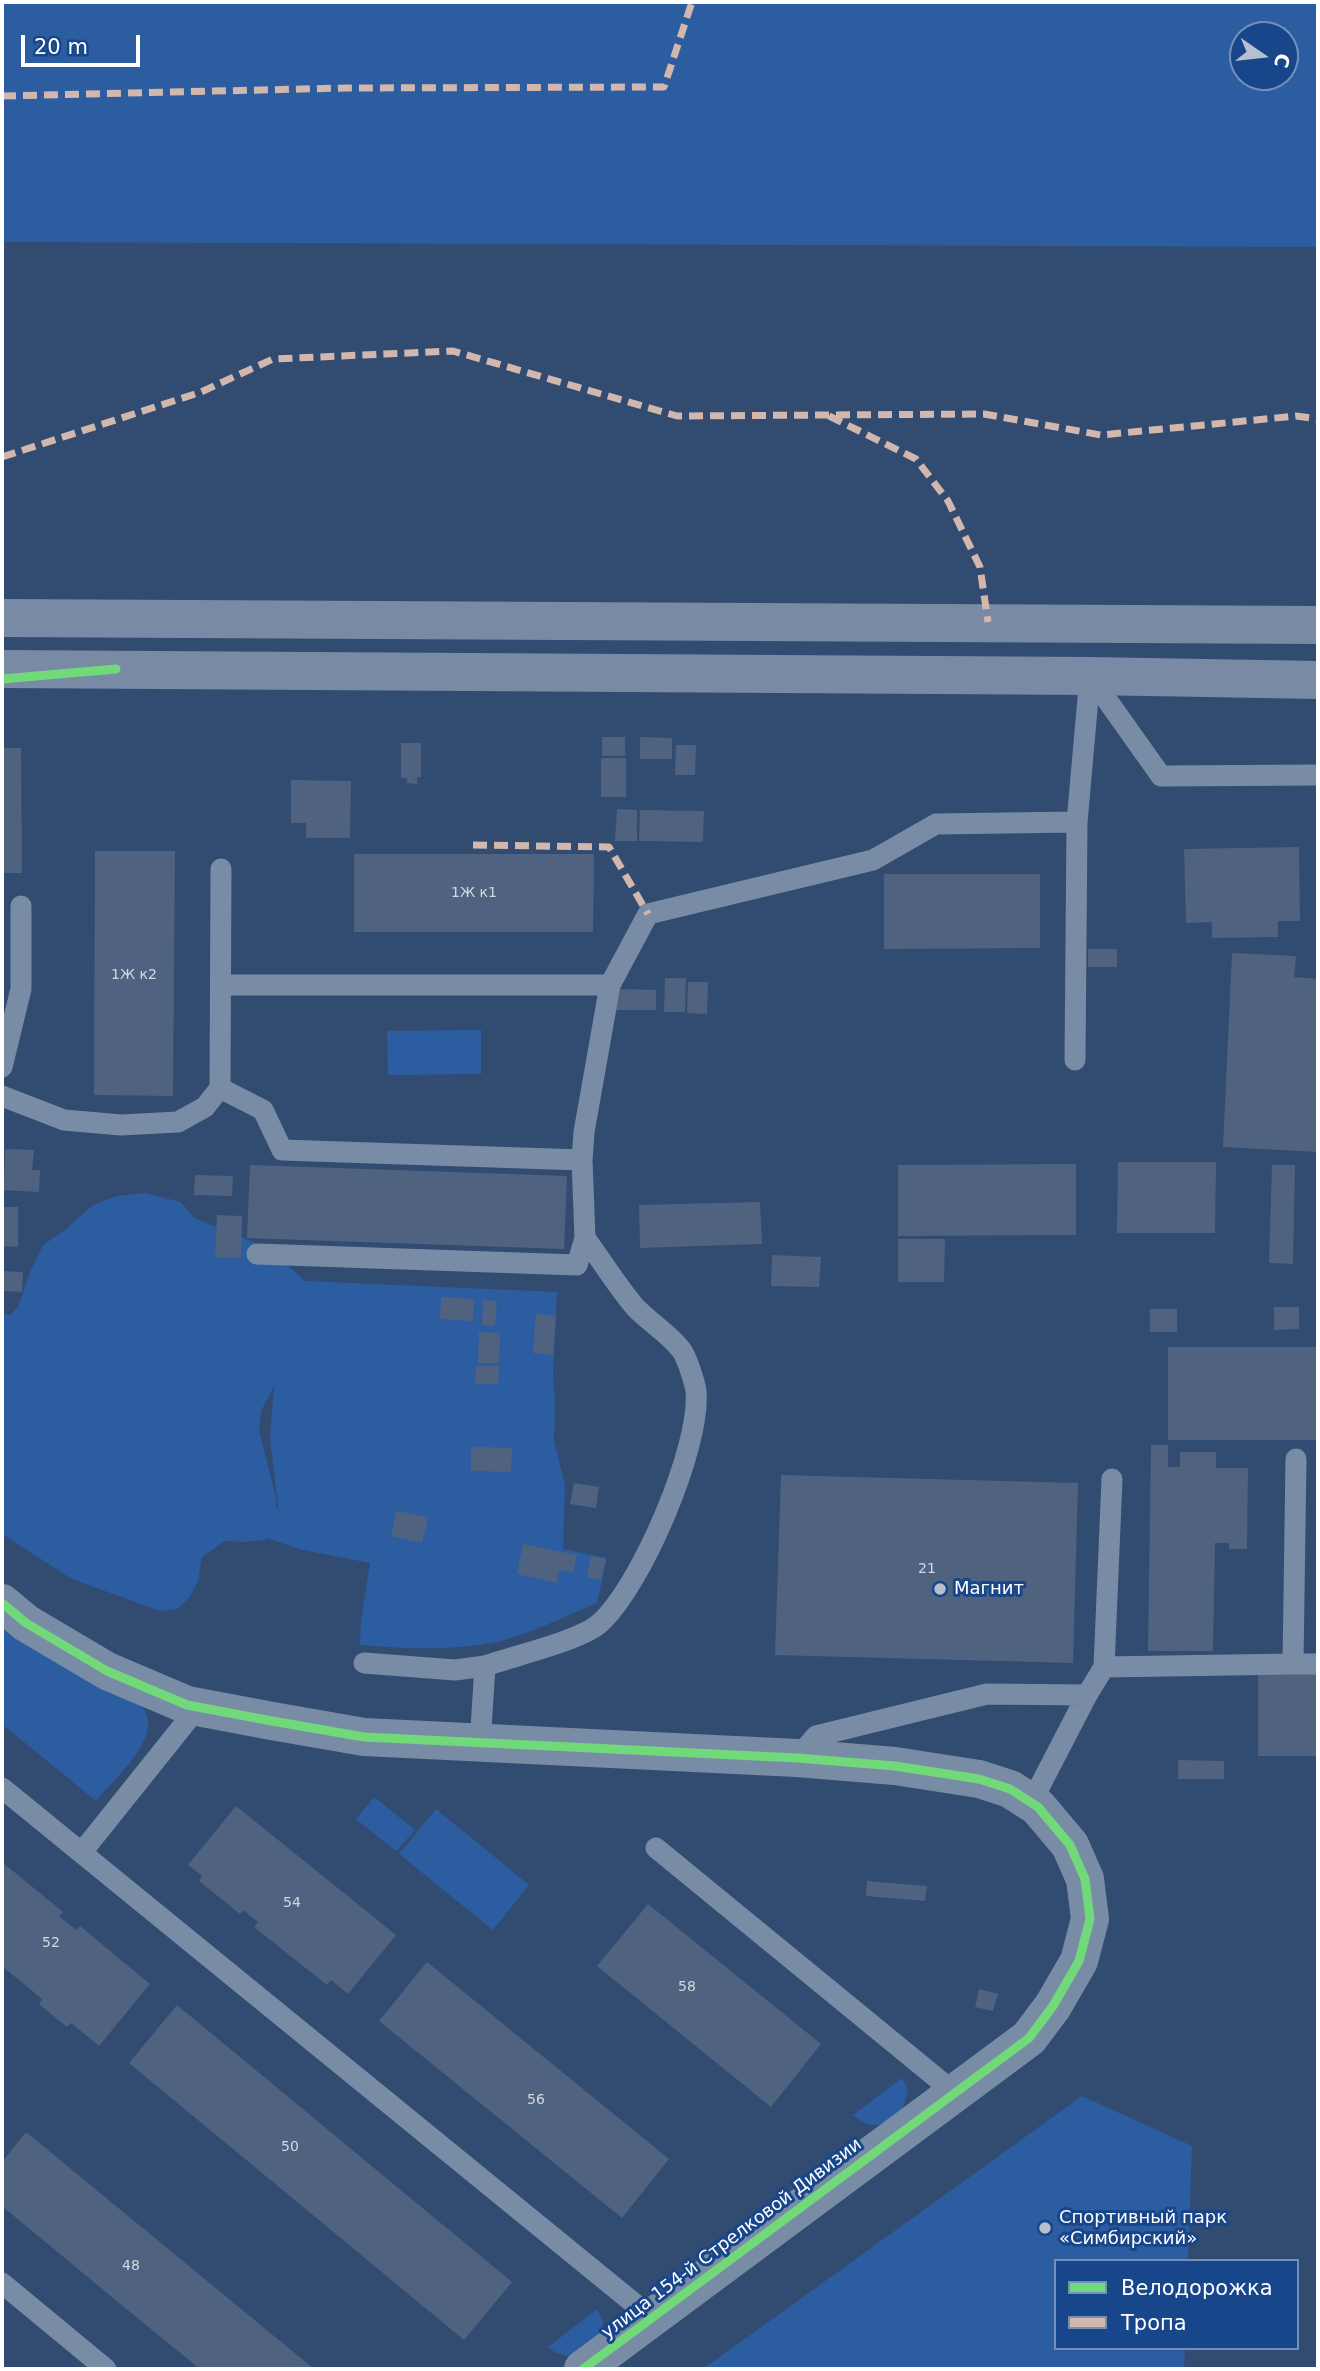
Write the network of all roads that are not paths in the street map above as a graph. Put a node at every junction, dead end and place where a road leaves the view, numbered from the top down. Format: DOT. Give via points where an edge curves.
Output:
graph roads {
  1 [pos="2,618"];
  2 [pos="1090,623"];
  3 [pos="1318,625"];
  4 [pos="2,669"];
  5 [pos="1090,676"];
  6 [pos="1318,680"];
  7 [pos="1318,775"];
  8 [pos="1077,822"];
  9 [pos="221,869"];
  10 [pos="22,906"];
  11 [pos="221,985"];
  12 [pos="610,985"];
  13 [pos="1075,1060"];
  14 [pos="2,1067"];
  15 [pos="220,1088"];
  16 [pos="2,1096"];
  17 [pos="582,1160"];
  18 [pos="585,1238"];
  19 [pos="257,1254"];
  20 [pos="1296,1459"];
  21 [pos="1112,1479"];
  22 [pos="2,1602"];
  23 [pos="365,1664"];
  24 [pos="1293,1664"];
  25 [pos="1318,1664"];
  26 [pos="485,1666"];
  27 [pos="1104,1667"];
  28 [pos="1087,1695"];
  29 [pos="198,1707"];
  30 [pos="480,1744"];
  31 [pos="797,1758"];
  32 [pos="2,1788"];
  33 [pos="1031,1803"];
  34 [pos="656,1848"];
  35 [pos="82,1853"];
  36 [pos="955,2093"];
  37 [pos="2,2283"];
  38 [pos="652,2318"];
  39 [pos="106,2369"];
  40 [pos="583,2369"];
  1 -- 2 [label="highway"];
  2 -- 3 [label="highway"];
  2 -- 5 [label="highway"];
  4 -- 5 [label="highway"];
  5 -- 6 [label="highway"];
  5 -- 7 [label="lane" via="1161,776"];
  5 -- 8 [label="lane"];
  8 -- 12 [label="lane" via="936,824 873,860 648,914"];
  8 -- 13 [label="lane"];
  9 -- 11 [label="lane"];
  10 -- 14 [label="lane" via="21,989"];
  11 -- 12 [label="lane"];
  11 -- 15 [label="lane"];
  12 -- 17 [label="lane"];
  15 -- 16 [label="lane" via="205,1107 178,1122 121,1125 64,1120"];
  15 -- 17 [label="lane" via="263,1110 282,1150"];
  17 -- 18 [label="lane"];
  18 -- 19 [label="lane" via="577,1265"];
  18 -- 26 [label="lane" via="635,1307 682,1351 696,1389 689,1446 657,1533 618,1602 598,1625 578,1636"];
  20 -- 24 [label="lane"];
  21 -- 27 [label="lane"];
  22 -- 29 [label="street, улица 154-й Стрелковой Дивизии" via="26,1623 107,1671"];
  23 -- 26 [label="lane" via="455,1670"];
  24 -- 25 [label="lane"];
  24 -- 27 [label="lane"];
  26 -- 30 [label="lane"];
  27 -- 28 [label="lane"];
  28 -- 31 [label="lane" via="987,1694 816,1736"];
  28 -- 33 [label="lane"];
  29 -- 30 [label="street, улица 154-й Стрелковой Дивизии" via="364,1737"];
  29 -- 35 [label="lane"];
  30 -- 31 [label="street, улица 154-й Стрелковой Дивизии"];
  31 -- 33 [label="street, улица 154-й Стрелковой Дивизии" via="979,1779 1010,1789"];
  32 -- 35 [label="lane"];
  33 -- 36 [label="street, улица 154-й Стрелковой Дивизии" via="1070,1845 1085,1879 1090,1919 1079,1961 1029,2038"];
  34 -- 36 [label="lane"];
  35 -- 38 [label="lane"];
  36 -- 38 [label="street, улица 154-й Стрелковой Дивизии"];
  37 -- 39 [label="lane"];
  38 -- 40 [label="street, улица 154-й Стрелковой Дивизии"];
}
